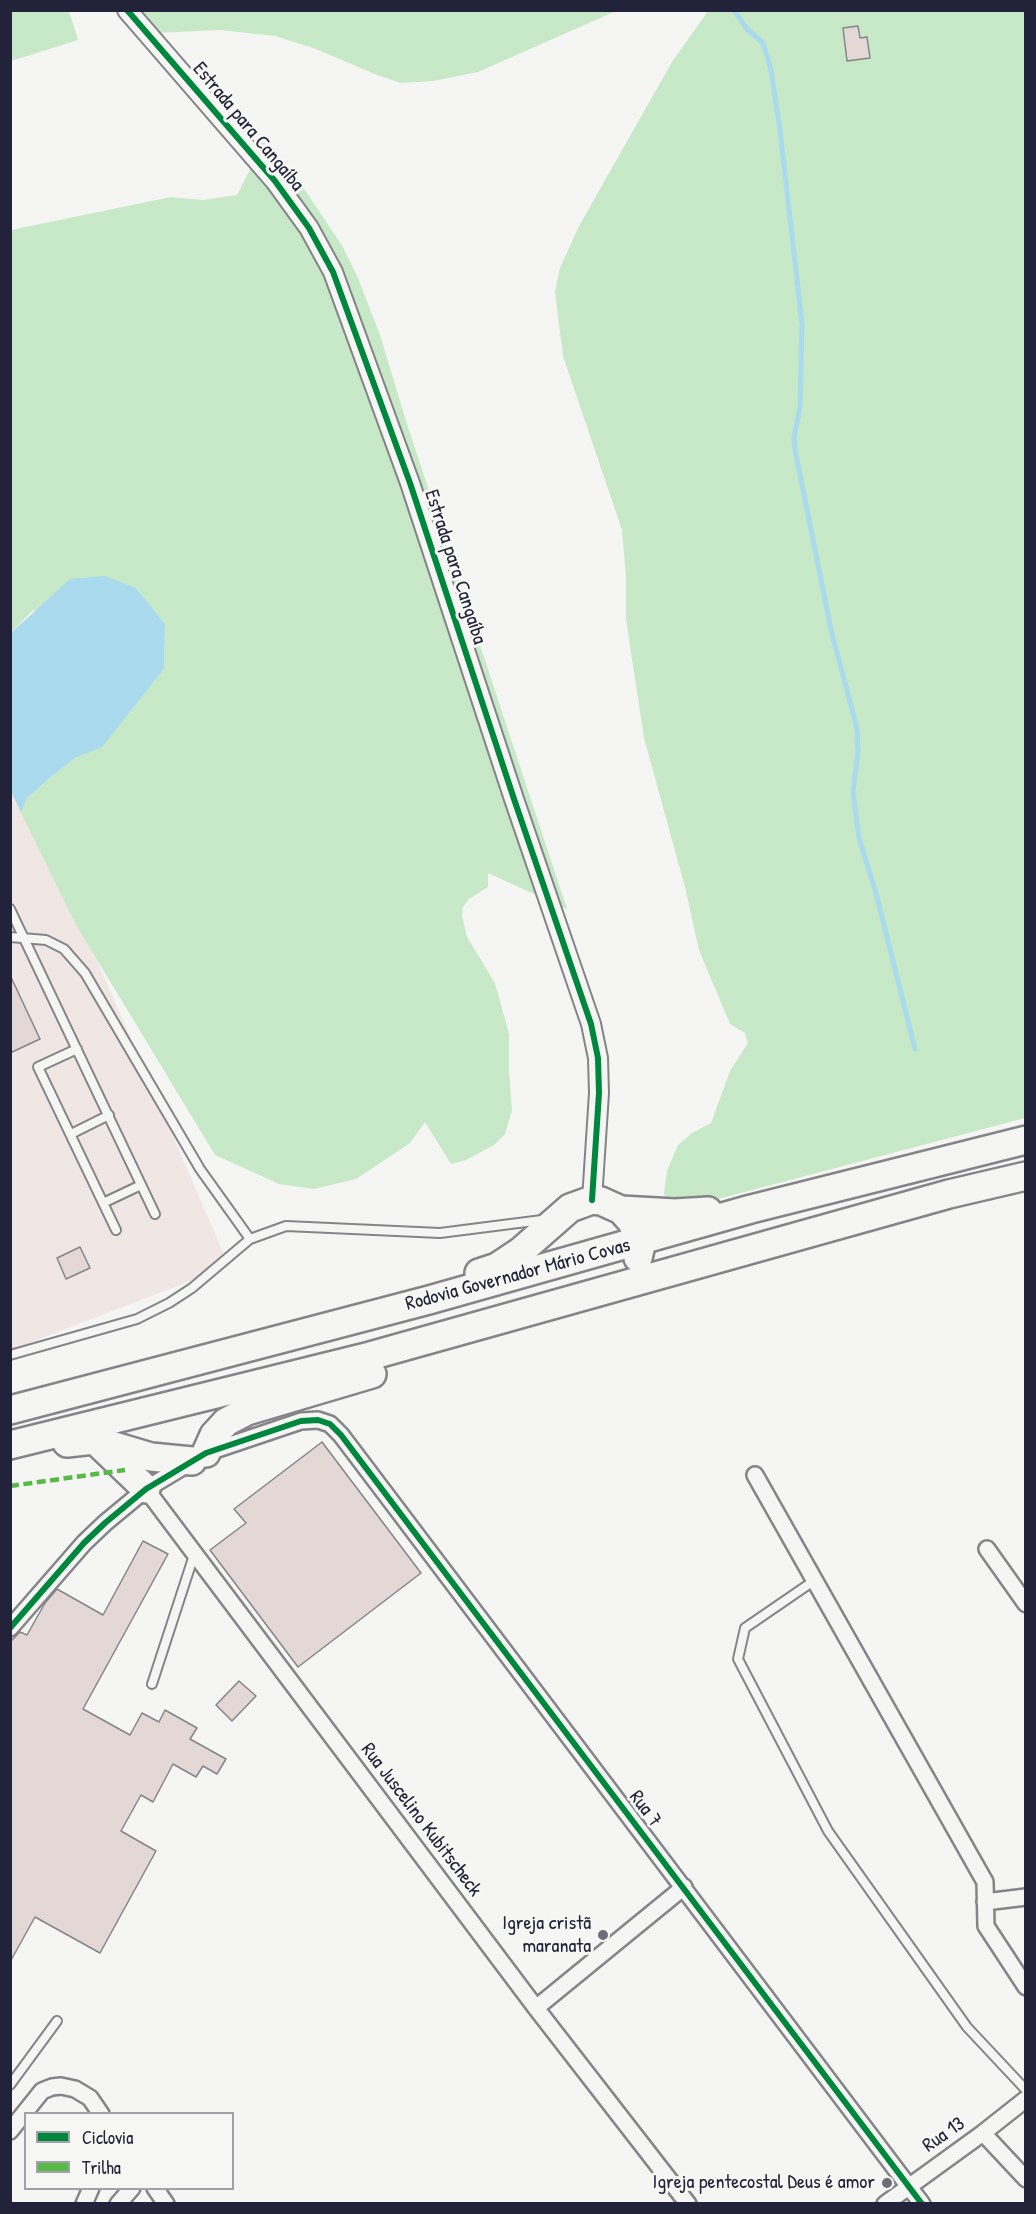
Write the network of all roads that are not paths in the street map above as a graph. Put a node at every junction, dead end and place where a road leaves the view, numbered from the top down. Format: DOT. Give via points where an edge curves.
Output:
graph roads {
  1 [pos="127,10"];
  2 [pos="10,909"];
  3 [pos="10,937"];
  4 [pos="24,937"];
  5 [pos="77,1049"];
  6 [pos="109,1115"];
  7 [pos="70,1134"];
  8 [pos="1026,1140"];
  9 [pos="1026,1176"];
  10 [pos="141,1185"];
  11 [pos="592,1200"];
  12 [pos="103,1203"];
  13 [pos="751,1209"];
  14 [pos="621,1210"];
  15 [pos="155,1215"];
  16 [pos="558,1218"];
  17 [pos="116,1230"];
  18 [pos="250,1239"];
  19 [pos="642,1241"];
  20 [pos="565,1302"];
  21 [pos="453,1332"];
  22 [pos="10,1355"];
  23 [pos="177,1366"];
  24 [pos="10,1410"];
  25 [pos="94,1440"];
  26 [pos="17,1443"];
  27 [pos="199,1457"];
  28 [pos="755,1475"];
  29 [pos="146,1489"];
  30 [pos="987,1550"];
  31 [pos="195,1554"];
  32 [pos="815,1580"];
  33 [pos="1026,1604"];
  34 [pos="10,1628"];
  35 [pos="152,1684"];
  36 [pos="684,1887"];
  37 [pos="1026,1897"];
  38 [pos="985,1902"];
  39 [pos="1026,1987"];
  40 [pos="536,2008"];
  41 [pos="57,2021"];
  42 [pos="10,2085"];
  43 [pos="1026,2090"];
  44 [pos="1026,2099"];
  45 [pos="25,2112"];
  46 [pos="100,2112"];
  47 [pos="24,2114"];
  48 [pos="10,2131"];
  49 [pos="983,2133"];
  50 [pos="1026,2179"];
  51 [pos="908,2185"];
  52 [pos="90,2190"];
  53 [pos="130,2190"];
  54 [pos="156,2190"];
  55 [pos="84,2204"];
  56 [pos="118,2204"];
  57 [pos="166,2204"];
  58 [pos="687,2204"];
  59 [pos="885,2204"];
  60 [pos="922,2204"];
  1 -- 11 [label="street, Estrada para Cangaíba" via="275,181 309,228 333,272 410,483 591,1024 598,1058 599,1093"];
  2 -- 4 [label="lane"];
  3 -- 4 [label="lane"];
  4 -- 5 [label="lane"];
  4 -- 18 [label="lane" via="46,940 64,949 85,973 200,1169"];
  5 -- 6 [label="lane"];
  5 -- 7 [label="lane" via="38,1067"];
  6 -- 7 [label="lane"];
  6 -- 10 [label="lane"];
  7 -- 12 [label="lane"];
  8 -- 13 [label="highway, Rodovia Governador Mário Covas"];
  9 -- 20 [label="highway, Rodovia Governador Mário Covas"];
  10 -- 12 [label="lane"];
  10 -- 15 [label="lane"];
  11 -- 14 [label="highway"];
  11 -- 16 [label="highway" via="570,1208"];
  12 -- 17 [label="lane"];
  13 -- 14 [label="highway" via="675,1213"];
  13 -- 19 [label="highway, Rodovia Governador Mário Covas"];
  14 -- 19 [label="highway"];
  16 -- 18 [label="lane" via="440,1233 286,1226"];
  16 -- 23 [label="highway" via="497,1267 210,1341"];
  18 -- 22 [label="lane" via="192,1288 137,1319"];
  19 -- 21 [label="highway" via="632,1267 474,1313"];
  19 -- 23 [label="highway, Rodovia Governador Mário Covas"];
  20 -- 21 [label="highway, Rodovia Governador Mário Covas"];
  20 -- 27 [label="highway" via="534,1326 247,1411 226,1422"];
  21 -- 26 [label="highway, Rodovia Governador Mário Covas"];
  23 -- 24 [label="highway, Rodovia Governador Mário Covas"];
  25 -- 26 [label="highway"];
  25 -- 27 [label="highway" via="151,1458"];
  25 -- 29 [label="highway"];
  27 -- 29 [label="street"];
  27 -- 36 [label="street, Rua 7" via="301,1421 330,1424"];
  28 -- 32 [label="street"];
  29 -- 31 [label="street, Rua Juscelino Kubitscheck"];
  29 -- 34 [label="street" via="84,1543"];
  30 -- 33 [label="street"];
  31 -- 35 [label="lane"];
  31 -- 40 [label="street, Rua Juscelino Kubitscheck"];
  32 -- 38 [label="street" via="985,1882"];
  32 -- 43 [label="lane" via="745,1628 738,1659 828,1831 967,2027"];
  36 -- 40 [label="street"];
  36 -- 51 [label="street, Rua 7"];
  37 -- 38 [label="street"];
  38 -- 39 [label="street" via="986,1926"];
  40 -- 58 [label="street, Rua Juscelino Kubitscheck"];
  41 -- 42 [label="lane"];
  44 -- 49 [label="street, Rua 13"];
  45 -- 46 [label="street" via="42,2091 61,2086 90,2098"];
  47 -- 48 [label="street"];
  49 -- 50 [label="street"];
  49 -- 51 [label="street, Rua 13"];
  51 -- 59 [label="street, Rua 13"];
  51 -- 60 [label="street, Rua 7"];
  52 -- 55 [label="street"];
  53 -- 56 [label="street"];
  54 -- 57 [label="street"];
}
